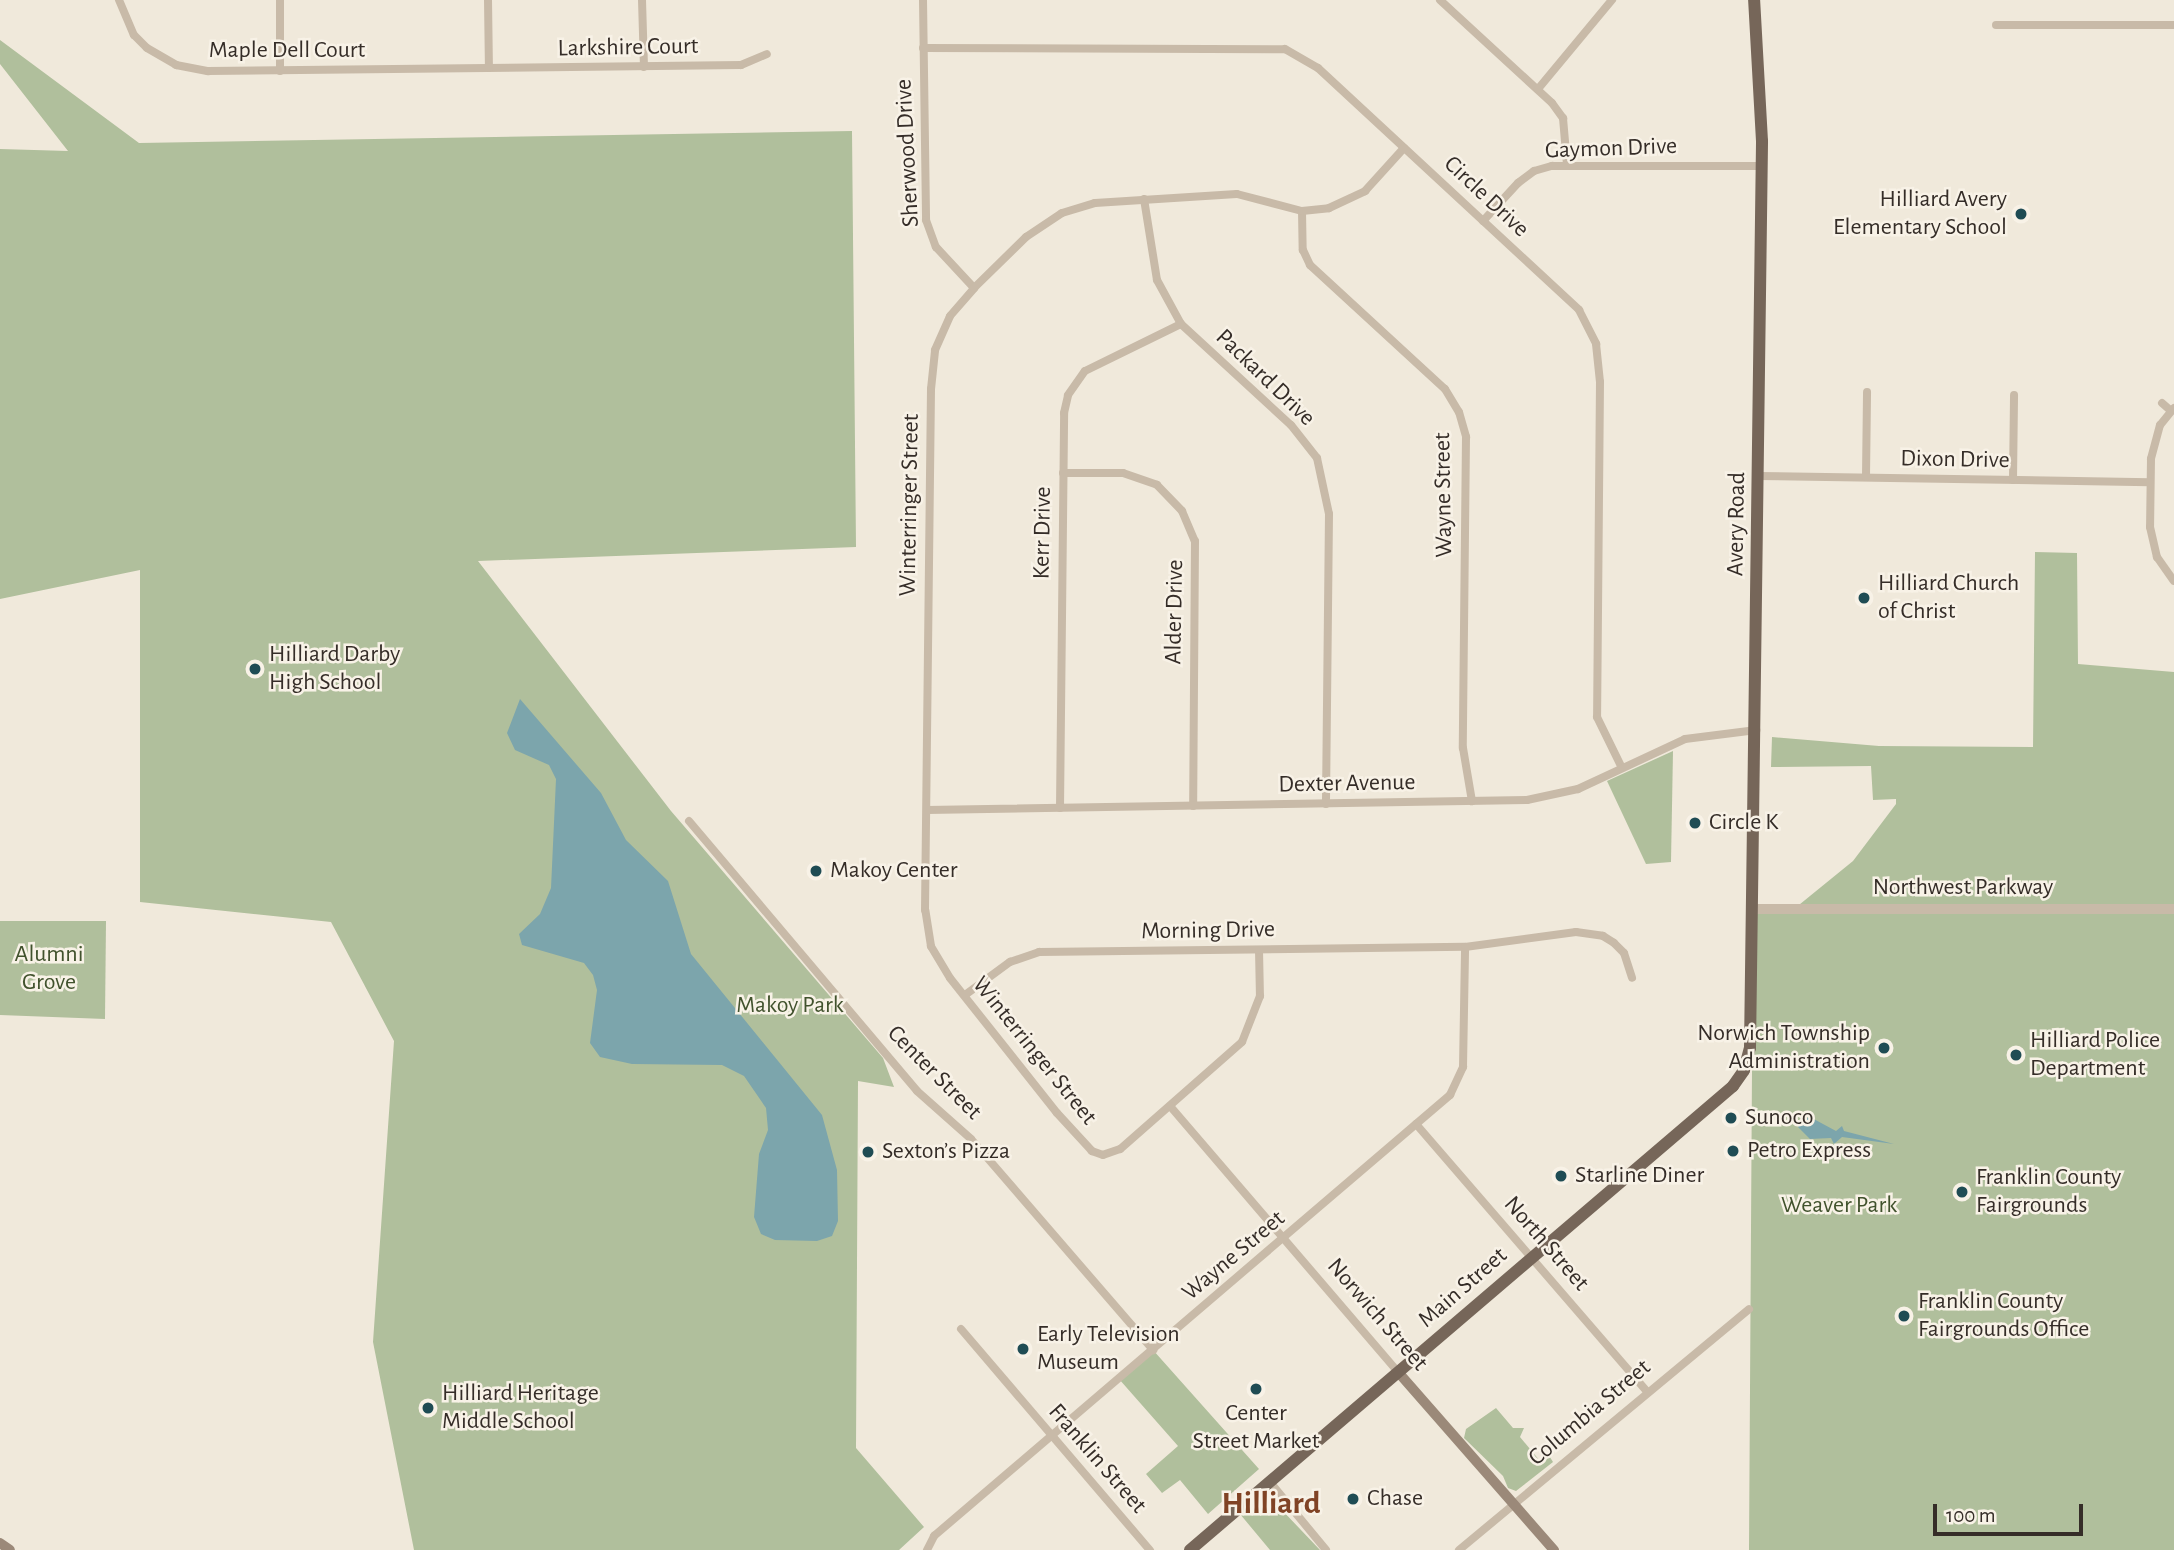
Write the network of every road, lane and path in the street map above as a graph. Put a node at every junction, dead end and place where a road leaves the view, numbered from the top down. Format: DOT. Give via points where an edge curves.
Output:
graph roads {
  1 [pos="119,0"];
  2 [pos="280,0"];
  3 [pos="488,0"];
  4 [pos="642,0"];
  5 [pos="923,0"];
  6 [pos="1440,0"];
  7 [pos="1612,0"];
  8 [pos="1754,0"];
  9 [pos="1996,25"];
  10 [pos="2174,26"];
  11 [pos="923,48"];
  12 [pos="767,54"];
  13 [pos="644,67"];
  14 [pos="488,68"];
  15 [pos="280,71"];
  16 [pos="1538,89"];
  17 [pos="1404,148"];
  18 [pos="1567,165"];
  19 [pos="1761,166"];
  20 [pos="1144,199"];
  21 [pos="1302,211"];
  22 [pos="1483,221"];
  23 [pos="974,288"];
  24 [pos="1181,324"];
  25 [pos="1867,392"];
  26 [pos="2014,395"];
  27 [pos="2162,403"];
  28 [pos="2172,409"];
  29 [pos="1063,473"];
  30 [pos="1758,476"];
  31 [pos="1866,477"];
  32 [pos="2013,480"];
  33 [pos="2150,482"];
  34 [pos="2174,581"];
  35 [pos="1756,730"];
  36 [pos="1621,766"];
  37 [pos="1472,801"];
  38 [pos="1326,804"];
  39 [pos="1193,806"];
  40 [pos="1060,808"];
  41 [pos="927,810"];
  42 [pos="689,821"];
  43 [pos="1753,909"];
  44 [pos="2174,909"];
  45 [pos="1465,947"];
  46 [pos="1259,950"];
  47 [pos="1632,978"];
  48 [pos="964,995"];
  49 [pos="1750,1048"];
  50 [pos="1170,1106"];
  51 [pos="1416,1124"];
  52 [pos="1284,1239"];
  53 [pos="1531,1258"];
  54 [pos="1749,1309"];
  55 [pos="961,1329"];
  56 [pos="1153,1350"];
  57 [pos="1398,1372"];
  58 [pos="1646,1390"];
  59 [pos="1053,1437"];
  60 [pos="1270,1482"];
  61 [pos="1513,1504"];
  62 [pos="0,1543"];
  63 [pos="927,1548"];
  64 [pos="10,1550"];
  65 [pos="1150,1550"];
  66 [pos="1190,1550"];
  67 [pos="1326,1550"];
  68 [pos="1459,1550"];
  69 [pos="1554,1550"];
  1 -- 15 [label="street, Maple Dell Court" via="134,35 176,65 208,71"];
  2 -- 15 [label="street"];
  3 -- 14 [label="street"];
  4 -- 13 [label="street"];
  5 -- 11 [label="street, Sherwood Drive"];
  6 -- 16 [label="street"];
  7 -- 16 [label="street"];
  8 -- 19 [label="main road, Avery Road" via="1762,95"];
  9 -- 10 [label="street"];
  11 -- 17 [label="street, Circle Drive" via="1285,49 1318,68"];
  11 -- 23 [label="street, Sherwood Drive" via="926,220 936,247"];
  12 -- 13 [label="street, Larkshire Court" via="740,65"];
  13 -- 14 [label="street, Larkshire Court"];
  14 -- 15 [label="street, Maple Dell Court"];
  16 -- 18 [label="street" via="1563,118"];
  17 -- 21 [label="street, Winterringer Street" via="1365,191 1339,205"];
  17 -- 22 [label="street, Circle Drive"];
  18 -- 19 [label="street, Gaymon Drive"];
  18 -- 22 [label="street, Gaymon Drive" via="1534,171"];
  19 -- 30 [label="main road, Avery Road"];
  20 -- 21 [label="street, Winterringer Street" via="1237,194"];
  20 -- 23 [label="street, Winterringer Street" via="1062,213 1026,237"];
  20 -- 24 [label="street, Packard Drive" via="1157,280"];
  21 -- 37 [label="street, Wayne Street" via="1303,250 1310,265 1445,389 1459,412 1465,438 1463,748"];
  22 -- 36 [label="street, Circle Drive" via="1579,310 1596,344 1600,382 1597,717"];
  23 -- 41 [label="street, Winterringer Street" via="950,316 935,350 931,389"];
  24 -- 29 [label="street, Kerr Drive" via="1084,372 1068,395 1064,413"];
  24 -- 38 [label="street, Packard Drive" via="1291,425 1317,458 1321,471 1329,514"];
  25 -- 31 [label="street"];
  26 -- 32 [label="street"];
  27 -- 28 [label="street"];
  28 -- 33 [label="street" via="2160,425"];
  29 -- 39 [label="street, Alder Drive" via="1124,473 1157,485 1182,511 1195,541"];
  29 -- 40 [label="street, Kerr Drive"];
  30 -- 31 [label="street, Dixon Drive"];
  30 -- 35 [label="main road, Avery Road"];
  31 -- 32 [label="street, Dixon Drive"];
  32 -- 33 [label="street, Dixon Drive"];
  33 -- 34 [label="street" via="2151,539"];
  35 -- 36 [label="street, Dexter Avenue" via="1685,739"];
  35 -- 43 [label="main road, Avery Road"];
  36 -- 37 [label="street, Dexter Avenue" via="1565,792 1527,800"];
  37 -- 38 [label="street, Dexter Avenue"];
  38 -- 39 [label="street, Dexter Avenue"];
  39 -- 40 [label="street, Dexter Avenue"];
  40 -- 41 [label="street, Dexter Avenue"];
  41 -- 48 [label="street, Winterringer Street" via="925,910 931,946"];
  42 -- 56 [label="street, Center Street" via="917,1091 971,1139"];
  43 -- 44 [label="street, Northwest Parkway"];
  43 -- 49 [label="main road, Avery Road"];
  45 -- 46 [label="street, Morning Drive"];
  45 -- 47 [label="street, Morning Drive" via="1590,932 1624,953"];
  45 -- 51 [label="street, Wayne Street" via="1460,1083"];
  46 -- 48 [label="street, Morning Drive" via="1024,955"];
  46 -- 50 [label="street" via="1258,1005 1242,1042"];
  48 -- 50 [label="street, Winterringer Street" via="1083,1143 1103,1155 1120,1149"];
  49 -- 53 [label="main road, Main Street" via="1744,1070 1733,1086"];
  50 -- 52 [label="street, Norwich Street"];
  51 -- 52 [label="street, Wayne Street"];
  51 -- 53 [label="street, North Street"];
  52 -- 56 [label="street, Wayne Street"];
  52 -- 57 [label="street, Norwich Street"];
  53 -- 57 [label="main road, Main Street"];
  53 -- 58 [label="street, North Street"];
  54 -- 58 [label="street, Columbia Street"];
  55 -- 59 [label="street, Franklin Street"];
  56 -- 59 [label="street, Wayne Street"];
  57 -- 60 [label="main road, Main Street"];
  57 -- 61 [label="main road, Norwich Street"];
  58 -- 61 [label="street, Columbia Street"];
  59 -- 63 [label="street, Wayne Street"];
  59 -- 65 [label="street, Franklin Street"];
  60 -- 66 [label="main road, Main Street"];
  60 -- 67 [label="street"];
  61 -- 68 [label="street, Columbia Street"];
  61 -- 69 [label="main road, Norwich Street"];
  62 -- 64 [label="main road"];
}
